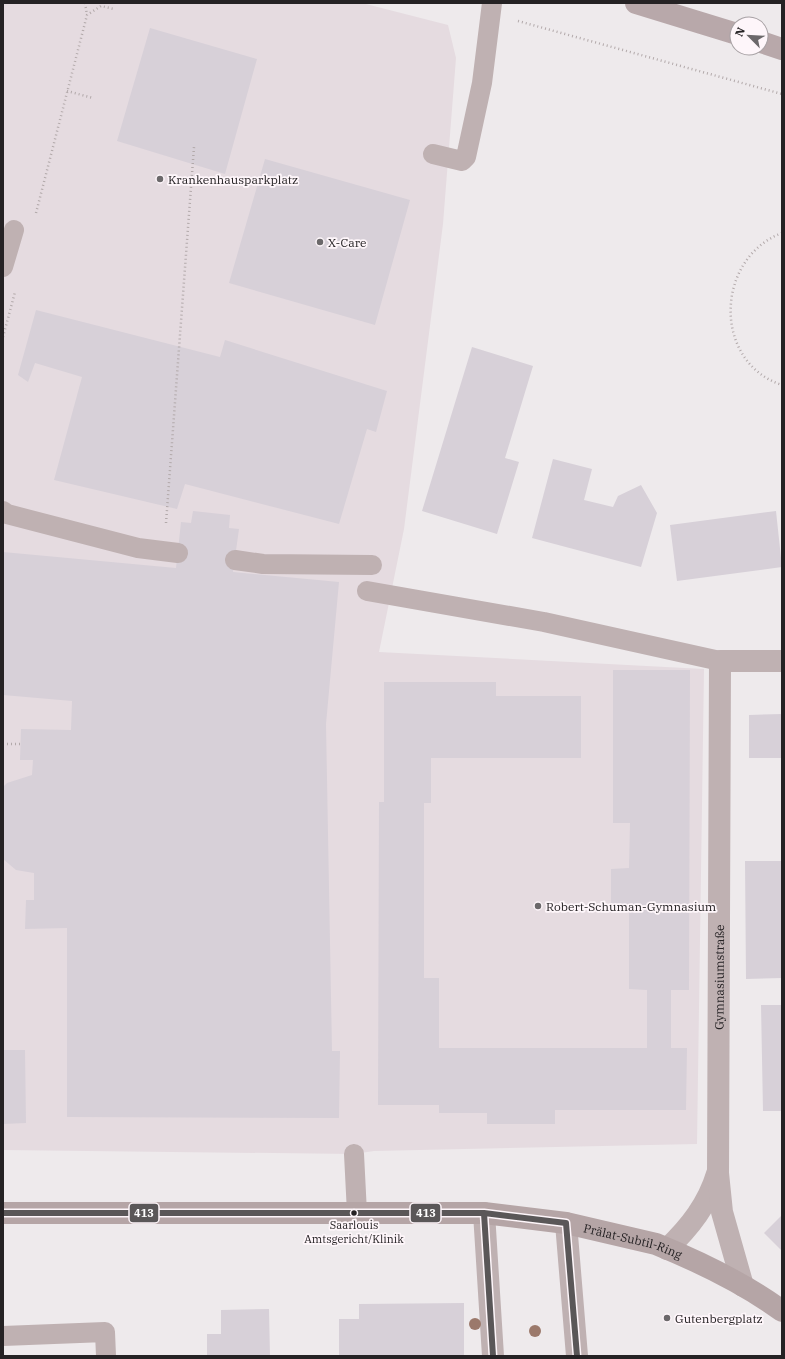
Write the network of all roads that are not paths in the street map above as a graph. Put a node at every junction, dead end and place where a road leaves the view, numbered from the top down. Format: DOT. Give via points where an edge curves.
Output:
graph roads {
  1 [pos="636,3"];
  2 [pos="492,8"];
  3 [pos="729,32"];
  4 [pos="769,45"];
  5 [pos="782,49"];
  6 [pos="433,154"];
  7 [pos="14,230"];
  8 [pos="3,267"];
  9 [pos="3,511"];
  10 [pos="171,552"];
  11 [pos="235,560"];
  12 [pos="372,565"];
  13 [pos="367,592"];
  14 [pos="720,661"];
  15 [pos="782,661"];
  16 [pos="354,1154"];
  17 [pos="718,1173"];
  18 [pos="3,1213"];
  19 [pos="356,1213"];
  20 [pos="484,1213"];
  21 [pos="566,1223"];
  22 [pos="667,1249"];
  23 [pos="743,1286"];
  24 [pos="782,1311"];
  25 [pos="3,1336"];
  26 [pos="106,1356"];
  27 [pos="493,1356"];
  28 [pos="577,1356"];
  1 -- 3 [label="main road"];
  2 -- 6 [label="lane" via="482,84 466,157 462,161"];
  4 -- 5 [label="main road"];
  7 -- 8 [label="lane"];
  9 -- 10 [label="lane" via="138,548"];
  11 -- 12 [label="lane" via="263,564"];
  13 -- 14 [label="lane" via="544,622"];
  14 -- 15 [label="street"];
  14 -- 17 [label="street, Gymnasiumstraße"];
  16 -- 19 [label="lane"];
  17 -- 22 [label="street, Gymnasiumstraße" via="698,1215"];
  17 -- 23 [label="street, Gymnasiumstraße" via="722,1212"];
  18 -- 19 [label="street, Prälat-Subtil-Ring"];
  19 -- 20 [label="street, Prälat-Subtil-Ring"];
  20 -- 21 [label="street, Prälat-Subtil-Ring"];
  20 -- 27 [label="street"];
  21 -- 22 [label="street, Prälat-Subtil-Ring" via="656,1244"];
  21 -- 28 [label="street"];
  22 -- 23 [label="street, Prälat-Subtil-Ring"];
  23 -- 24 [label="street, Prälat-Subtil-Ring"];
  25 -- 26 [label="lane" via="105,1332"];
}
